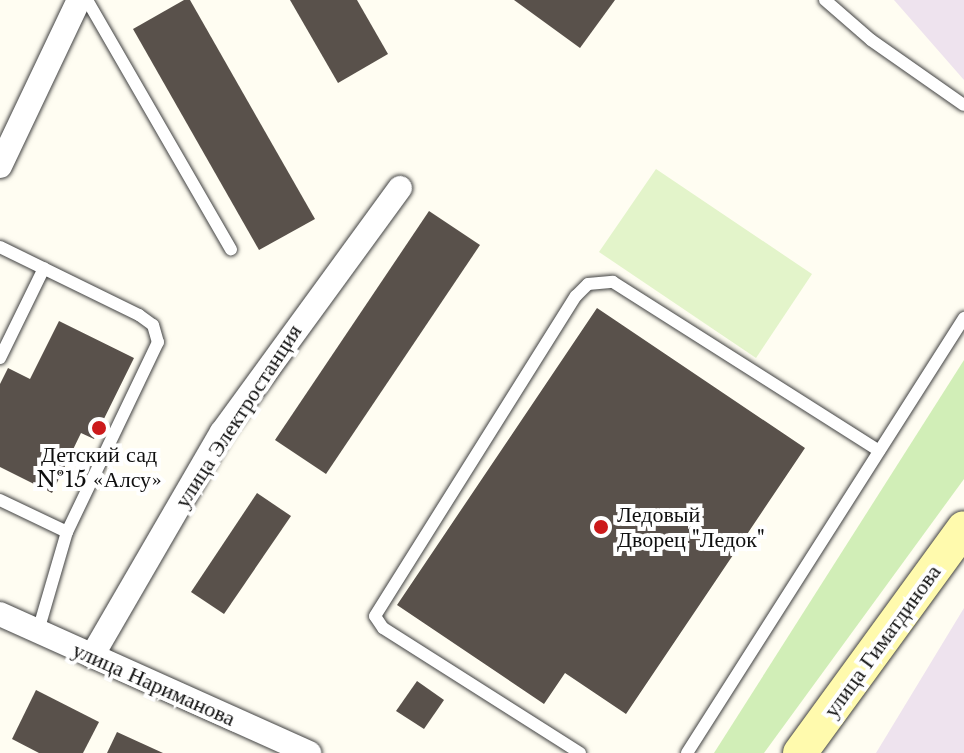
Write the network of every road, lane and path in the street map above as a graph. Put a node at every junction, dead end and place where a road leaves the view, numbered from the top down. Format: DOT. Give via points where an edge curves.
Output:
graph roads {
  1 [pos="79,0"];
  2 [pos="87,0"];
  3 [pos="825,0"];
  4 [pos="964,105"];
  5 [pos="0,166"];
  6 [pos="400,188"];
  7 [pos="0,247"];
  8 [pos="231,249"];
  9 [pos="44,268"];
  10 [pos="964,318"];
  11 [pos="0,358"];
  12 [pos="879,451"];
  13 [pos="0,500"];
  14 [pos="964,528"];
  15 [pos="67,532"];
  16 [pos="0,614"];
  17 [pos="38,631"];
  18 [pos="92,656"];
  19 [pos="309,753"];
  20 [pos="580,753"];
  21 [pos="687,753"];
  22 [pos="800,753"];
  1 -- 5 [label="street"];
  2 -- 8 [label="lane"];
  3 -- 4 [label="lane" via="871,40"];
  6 -- 18 [label="street, улица Электростанция" via="222,432"];
  7 -- 9 [label="lane"];
  9 -- 11 [label="lane"];
  9 -- 15 [label="lane" via="139,315 153,325 158,342"];
  10 -- 12 [label="lane"];
  12 -- 20 [label="lane" via="613,282 588,284 576,296 375,616 383,628"];
  12 -- 21 [label="lane"];
  13 -- 15 [label="lane"];
  14 -- 22 [label="main road, улица Гиматдинова"];
  15 -- 17 [label="lane"];
  16 -- 17 [label="street, улица Нариманова"];
  17 -- 18 [label="street, улица Нариманова"];
  18 -- 19 [label="street, улица Нариманова"];
}
